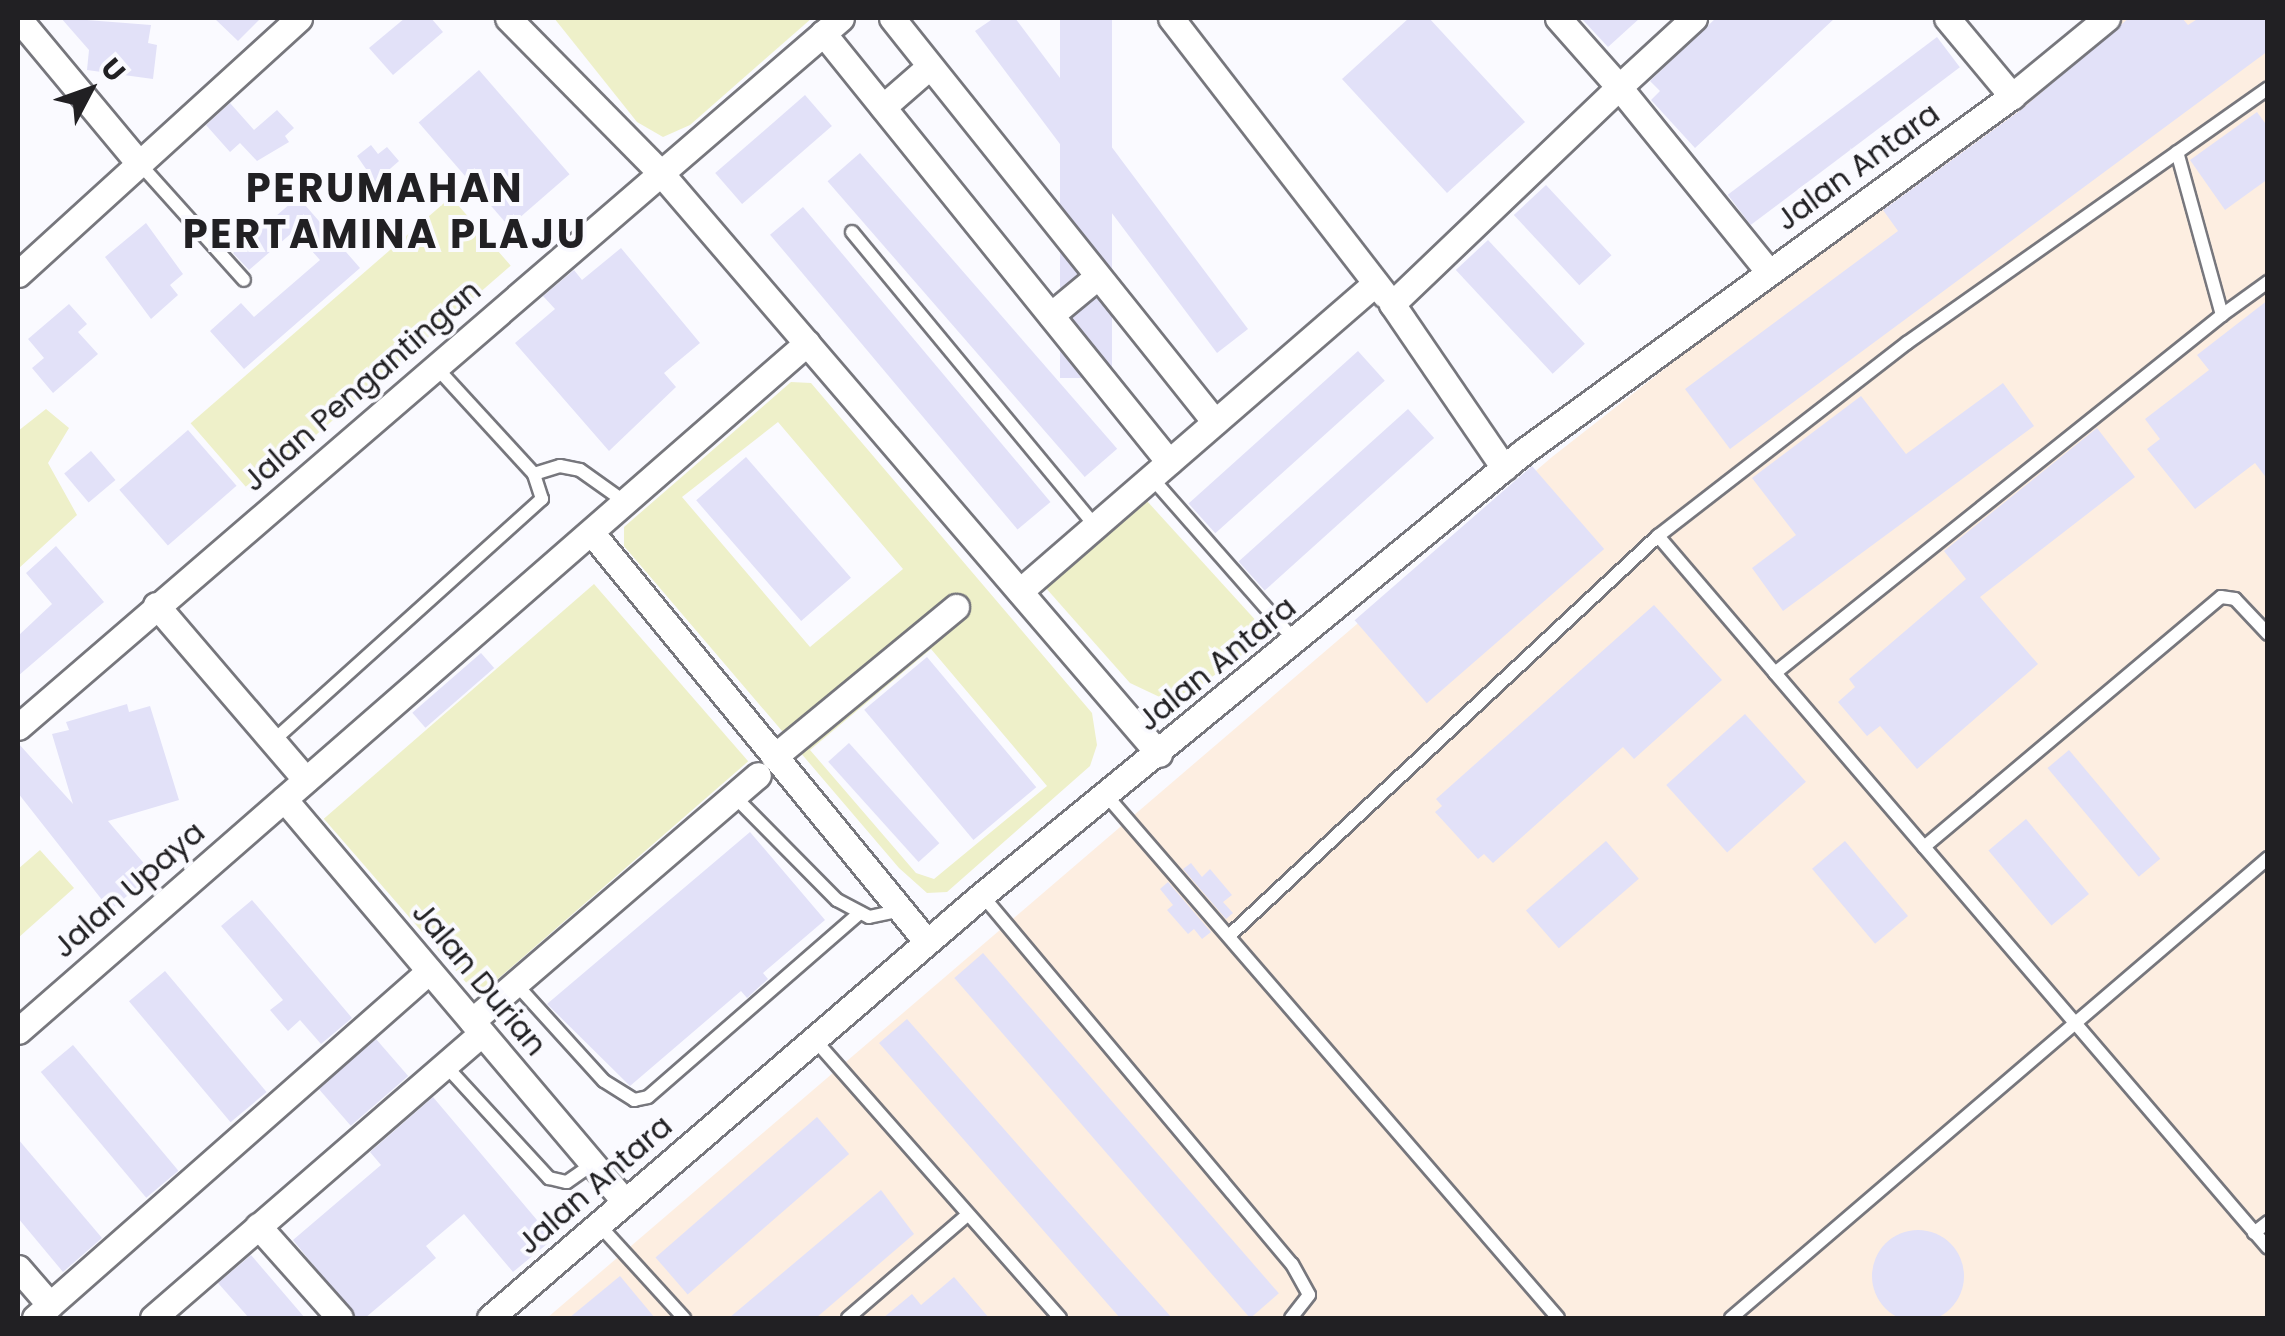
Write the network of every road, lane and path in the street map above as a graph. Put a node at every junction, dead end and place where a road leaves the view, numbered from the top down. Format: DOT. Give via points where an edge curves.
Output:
graph roads {
  1 [pos="18,18"];
  2 [pos="299,18"];
  3 [pos="508,18"];
  4 [pos="892,18"];
  5 [pos="1171,18"];
  6 [pos="1558,18"];
  7 [pos="1694,18"];
  8 [pos="1947,18"];
  9 [pos="2106,18"];
  10 [pos="832,25"];
  11 [pos="930,66"];
  12 [pos="1619,86"];
  13 [pos="2268,88"];
  14 [pos="2012,96"];
  15 [pos="883,106"];
  16 [pos="2177,152"];
  17 [pos="139,163"];
  18 [pos="659,171"];
  19 [pos="852,232"];
  20 [pos="1770,272"];
  21 [pos="18,274"];
  22 [pos="1097,277"];
  23 [pos="244,280"];
  24 [pos="2268,282"];
  25 [pos="1384,293"];
  26 [pos="1051,315"];
  27 [pos="2222,315"];
  28 [pos="807,344"];
  29 [pos="435,366"];
  30 [pos="1215,422"];
  31 [pos="1504,468"];
  32 [pos="1160,470"];
  33 [pos="534,474"];
  34 [pos="625,502"];
  35 [pos="1095,526"];
  36 [pos="591,532"];
  37 [pos="1658,536"];
  38 [pos="1020,592"];
  39 [pos="156,606"];
  40 [pos="956,606"];
  41 [pos="2268,634"];
  42 [pos="1296,642"];
  43 [pos="1774,673"];
  44 [pos="18,726"];
  45 [pos="271,743"];
  46 [pos="1159,754"];
  47 [pos="766,766"];
  48 [pos="306,780"];
  49 [pos="732,794"];
  50 [pos="1106,795"];
  51 [pos="284,799"];
  52 [pos="1924,846"];
  53 [pos="2268,858"];
  54 [pos="982,895"];
  55 [pos="901,910"];
  56 [pos="860,913"];
  57 [pos="1232,934"];
  58 [pos="927,942"];
  59 [pos="430,970"];
  60 [pos="516,983"];
  61 [pos="2078,1024"];
  62 [pos="477,1027"];
  63 [pos="18,1032"];
  64 [pos="814,1039"];
  65 [pos="445,1064"];
  66 [pos="593,1164"];
  67 [pos="624,1202"];
  68 [pos="966,1216"];
  69 [pos="2268,1222"];
  70 [pos="258,1226"];
  71 [pos="600,1226"];
  72 [pos="2254,1233"];
  73 [pos="2268,1248"];
  74 [pos="18,1268"];
  75 [pos="42,1312"];
  76 [pos="152,1318"];
  77 [pos="340,1318"];
  78 [pos="490,1318"];
  79 [pos="684,1318"];
  80 [pos="848,1318"];
  81 [pos="1060,1318"];
  82 [pos="1291,1318"];
  83 [pos="1558,1318"];
  84 [pos="1731,1318"];
  1 -- 17 [label="street"];
  2 -- 17 [label="street"];
  3 -- 18 [label="street"];
  4 -- 11 [label="street"];
  5 -- 25 [label="street"];
  6 -- 12 [label="street"];
  7 -- 12 [label="street"];
  8 -- 14 [label="street"];
  9 -- 14 [label="street, Jalan Antara"];
  10 -- 15 [label="street"];
  10 -- 18 [label="street, Jalan Pengantingan"];
  11 -- 15 [label="street"];
  11 -- 22 [label="street"];
  12 -- 20 [label="street"];
  12 -- 25 [label="street"];
  13 -- 16 [label="lane"];
  14 -- 20 [label="street, Jalan Antara"];
  15 -- 26 [label="street"];
  16 -- 27 [label="lane"];
  16 -- 37 [label="lane" via="1907,343"];
  17 -- 21 [label="street"];
  17 -- 23 [label="lane"];
  18 -- 28 [label="street"];
  18 -- 29 [label="street, Jalan Pengantingan"];
  19 -- 35 [label="lane"];
  20 -- 31 [label="street, Jalan Antara"];
  22 -- 26 [label="street"];
  22 -- 30 [label="street"];
  24 -- 27 [label="lane"];
  25 -- 30 [label="street"];
  25 -- 31 [label="street"];
  26 -- 32 [label="street"];
  27 -- 43 [label="lane"];
  28 -- 34 [label="street, Jalan Upaya"];
  28 -- 38 [label="street"];
  29 -- 33 [label="lane"];
  29 -- 39 [label="street, Jalan Pengantingan"];
  30 -- 32 [label="street"];
  31 -- 42 [label="street, Jalan Antara"];
  32 -- 35 [label="street"];
  32 -- 42 [label="lane"];
  33 -- 34 [label="lane" via="560,466 580,470"];
  33 -- 45 [label="lane" via="542,499"];
  34 -- 36 [label="street, Jalan Upaya"];
  35 -- 38 [label="street"];
  36 -- 47 [label="street"];
  36 -- 48 [label="street, Jalan Upaya"];
  37 -- 43 [label="lane"];
  37 -- 57 [label="lane"];
  38 -- 46 [label="street"];
  39 -- 44 [label="street, Jalan Pengantingan"];
  39 -- 45 [label="street"];
  40 -- 47 [label="street"];
  41 -- 52 [label="lane" via="2235,598 2221,596"];
  42 -- 46 [label="street, Jalan Antara"];
  43 -- 52 [label="lane"];
  45 -- 48 [label="street"];
  46 -- 50 [label="street, Jalan Antara"];
  47 -- 49 [label="street"];
  47 -- 55 [label="street"];
  48 -- 51 [label="street, Jalan Upaya"];
  49 -- 56 [label="lane" via="837,900"];
  49 -- 60 [label="street"];
  50 -- 54 [label="street, Jalan Antara"];
  50 -- 57 [label="lane"];
  51 -- 59 [label="street, Jalan Durian"];
  51 -- 63 [label="street, Jalan Upaya"];
  52 -- 61 [label="lane"];
  53 -- 61 [label="lane"];
  54 -- 58 [label="street, Jalan Antara"];
  54 -- 82 [label="lane" via="1292,1264 1310,1295"];
  55 -- 56 [label="lane" via="886,917"];
  55 -- 58 [label="street"];
  56 -- 60 [label="lane" via="648,1097 634,1100 604,1081"];
  57 -- 83 [label="lane"];
  58 -- 64 [label="street, Jalan Antara"];
  59 -- 62 [label="street, Jalan Durian"];
  59 -- 75 [label="street"];
  60 -- 62 [label="street"];
  61 -- 72 [label="lane"];
  61 -- 84 [label="lane"];
  62 -- 65 [label="street"];
  62 -- 66 [label="street, Jalan Durian"];
  64 -- 67 [label="street, Jalan Antara"];
  64 -- 68 [label="lane"];
  65 -- 66 [label="lane" via="557,1183"];
  65 -- 70 [label="street"];
  66 -- 67 [label="street, Jalan Durian"];
  67 -- 71 [label="street, Jalan Antara"];
  68 -- 80 [label="lane"];
  68 -- 81 [label="lane"];
  69 -- 72 [label="lane"];
  70 -- 76 [label="street"];
  70 -- 77 [label="street"];
  71 -- 78 [label="street, Jalan Antara"];
  71 -- 79 [label="lane"];
  72 -- 73 [label="lane"];
  74 -- 75 [label="street"];
}
